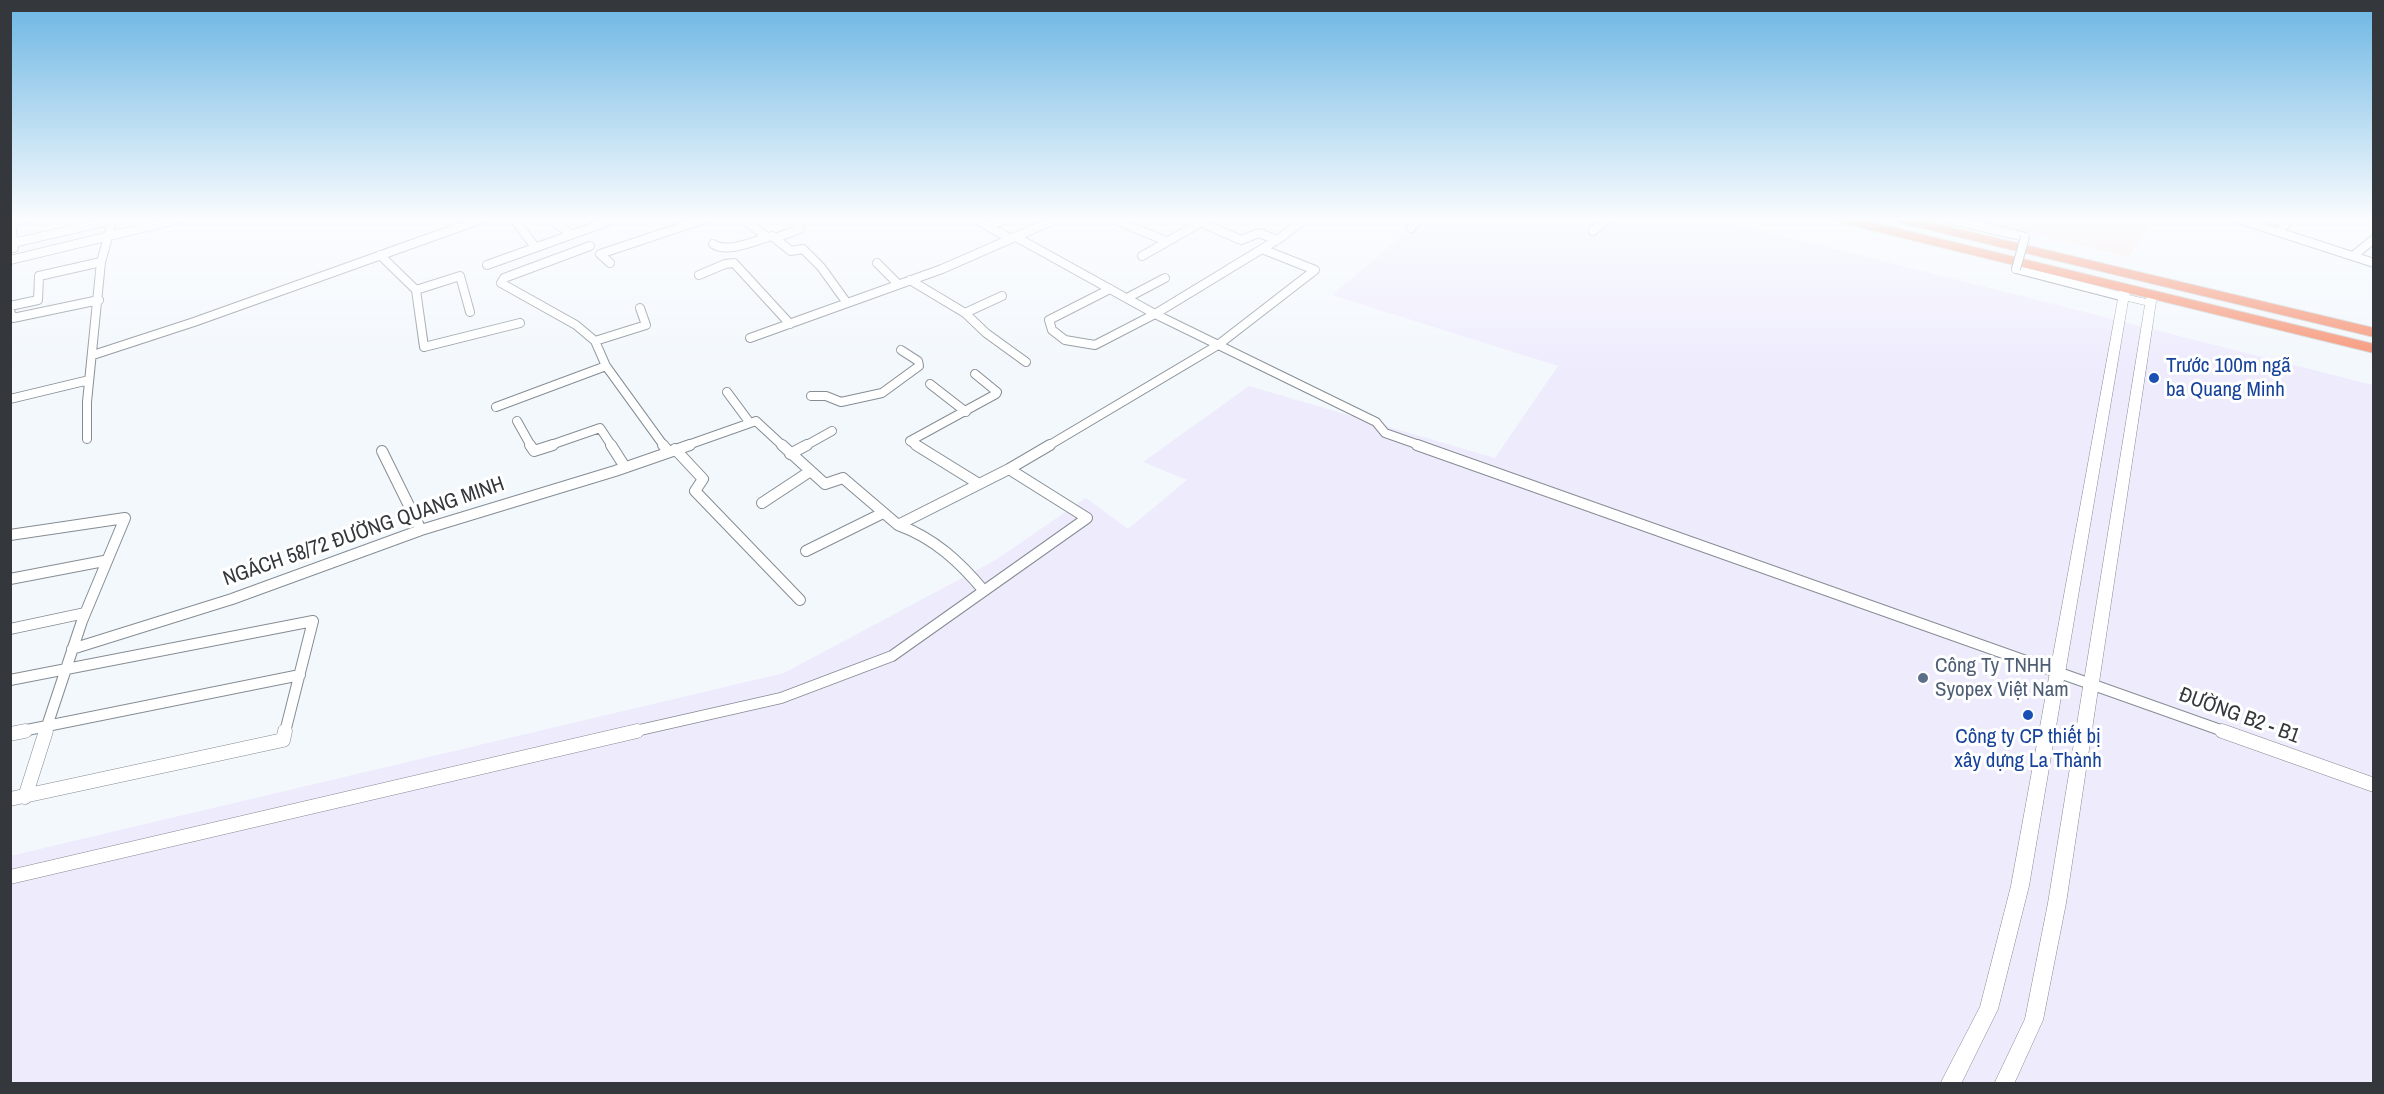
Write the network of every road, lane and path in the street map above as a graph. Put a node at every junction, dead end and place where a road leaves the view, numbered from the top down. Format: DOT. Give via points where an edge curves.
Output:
graph roads {
  1 [pos="65,270"];
  2 [pos="101,270"];
  3 [pos="338,270"];
  4 [pos="395,270"];
  5 [pos="529,270"];
  6 [pos="711,270"];
  7 [pos="740,270"];
  8 [pos="823,270"];
  9 [pos="884,270"];
  10 [pos="934,270"];
  11 [pos="1074,270"];
  12 [pos="1227,270"];
  13 [pos="1315,270"];
  14 [pos="2023,270"];
  15 [pos="2058,270"];
  16 [pos="2093,270"];
  17 [pos="699,275"];
  18 [pos="1165,278"];
  19 [pos="910,280"];
  20 [pos="898,284"];
  21 [pos="2125,286"];
  22 [pos="1110,289"];
  23 [pos="416,290"];
  24 [pos="2152,293"];
  25 [pos="1002,296"];
  26 [pos="1127,298"];
  27 [pos="99,300"];
  28 [pos="847,303"];
  29 [pos="10,306"];
  30 [pos="640,308"];
  31 [pos="10,311"];
  32 [pos="470,312"];
  33 [pos="965,313"];
  34 [pos="1155,314"];
  35 [pos="520,323"];
  36 [pos="790,324"];
  37 [pos="2373,333"];
  38 [pos="750,338"];
  39 [pos="595,341"];
  40 [pos="1218,345"];
  41 [pos="2373,349"];
  42 [pos="901,350"];
  43 [pos="93,355"];
  44 [pos="1026,362"];
  45 [pos="606,366"];
  46 [pos="975,374"];
  47 [pos="89,380"];
  48 [pos="930,384"];
  49 [pos="727,392"];
  50 [pos="811,396"];
  51 [pos="10,399"];
  52 [pos="496,407"];
  53 [pos="966,412"];
  54 [pos="517,421"];
  55 [pos="750,423"];
  56 [pos="832,431"];
  57 [pos="87,439"];
  58 [pos="671,450"];
  59 [pos="382,451"];
  60 [pos="790,454"];
  61 [pos="625,467"];
  62 [pos="1009,469"];
  63 [pos="809,472"];
  64 [pos="979,484"];
  65 [pos="762,503"];
  66 [pos="883,513"];
  67 [pos="898,525"];
  68 [pos="422,530"];
  69 [pos="10,535"];
  70 [pos="806,551"];
  71 [pos="104,561"];
  72 [pos="10,579"];
  73 [pos="984,591"];
  74 [pos="801,600"];
  75 [pos="85,613"];
  76 [pos="10,629"];
  77 [pos="72,649"];
  78 [pos="65,670"];
  79 [pos="2058,672"];
  80 [pos="300,675"];
  81 [pos="10,680"];
  82 [pos="2091,683"];
  83 [pos="47,727"];
  84 [pos="10,734"];
  85 [pos="2373,785"];
  86 [pos="25,797"];
  87 [pos="10,799"];
  88 [pos="10,877"];
  89 [pos="1950,1083"];
  90 [pos="2004,1083"];
  1 -- 29 [label="street" via="39,276 38,300"];
  2 -- 27 [label="street"];
  3 -- 43 [label="street"];
  4 -- 23 [label="street"];
  5 -- 39 [label="street" via="501,281 576,325"];
  6 -- 17 [label="street"];
  7 -- 36 [label="street"];
  8 -- 28 [label="street"];
  9 -- 20 [label="street"];
  10 -- 19 [label="street"];
  11 -- 22 [label="street, ĐƯỜNG B2 - B1"];
  12 -- 34 [label="street"];
  13 -- 40 [label="street"];
  14 -- 21 [label="street, bridge"];
  15 -- 21 [label="highway"];
  16 -- 21 [label="highway"];
  18 -- 26 [label="street"];
  19 -- 20 [label="street"];
  19 -- 33 [label="street"];
  20 -- 28 [label="street"];
  21 -- 24 [label="highway"];
  21 -- 79 [label="street"];
  22 -- 26 [label="street, ĐƯỜNG B2 - B1"];
  22 -- 34 [label="street" via="1049,320 1053,330 1065,340 1095,345"];
  23 -- 32 [label="street" via="460,276"];
  23 -- 35 [label="street" via="424,346"];
  24 -- 37 [label="highway"];
  24 -- 41 [label="highway"];
  24 -- 82 [label="street"];
  25 -- 33 [label="street"];
  26 -- 34 [label="street, ĐƯỜNG B2 - B1"];
  27 -- 31 [label="street" via="13,318"];
  27 -- 43 [label="street"];
  28 -- 36 [label="street"];
  30 -- 39 [label="street" via="646,325"];
  33 -- 44 [label="street"];
  34 -- 40 [label="street, ĐƯỜNG B2 - B1"];
  36 -- 38 [label="street"];
  39 -- 45 [label="street"];
  40 -- 62 [label="street"];
  40 -- 79 [label="street, ĐƯỜNG B2 - B1" via="1376,422 1385,433"];
  42 -- 50 [label="street" via="918,361 919,366 882,393 841,402 822,395"];
  43 -- 47 [label="street"];
  45 -- 52 [label="street"];
  45 -- 58 [label="street"];
  46 -- 53 [label="street" via="997,392"];
  47 -- 51 [label="street"];
  47 -- 57 [label="street"];
  48 -- 53 [label="street"];
  49 -- 55 [label="street"];
  53 -- 64 [label="street" via="910,441"];
  54 -- 61 [label="street" via="534,450 600,429"];
  55 -- 58 [label="street, NGÁCH 58/72 ĐƯỜNG QUANG MINH"];
  55 -- 60 [label="street" via="756,421"];
  56 -- 60 [label="street"];
  58 -- 61 [label="street, NGÁCH 58/72 ĐƯỜNG QUANG MINH"];
  58 -- 74 [label="street" via="703,479 695,491"];
  59 -- 68 [label="street"];
  60 -- 63 [label="street"];
  61 -- 68 [label="street, NGÁCH 58/72 ĐƯỜNG QUANG MINH"];
  62 -- 64 [label="street"];
  62 -- 73 [label="street" via="1087,518"];
  63 -- 65 [label="street"];
  63 -- 66 [label="street" via="825,484 843,478"];
  64 -- 67 [label="street"];
  66 -- 67 [label="street"];
  66 -- 70 [label="street"];
  67 -- 73 [label="street" via="953,557"];
  68 -- 77 [label="street, NGÁCH 58/72 ĐƯỜNG QUANG MINH" via="232,599"];
  69 -- 71 [label="street" via="125,518"];
  71 -- 72 [label="street"];
  71 -- 75 [label="street"];
  73 -- 88 [label="street" via="892,656 781,698"];
  75 -- 76 [label="street"];
  75 -- 77 [label="street"];
  77 -- 78 [label="street"];
  78 -- 80 [label="street" via="313,621"];
  78 -- 81 [label="street"];
  78 -- 83 [label="street"];
  79 -- 82 [label="street, ĐƯỜNG B2 - B1"];
  79 -- 89 [label="street" via="2020,886 1989,1009"];
  80 -- 83 [label="street"];
  80 -- 86 [label="street" via="283,740"];
  82 -- 85 [label="street, ĐƯỜNG B2 - B1"];
  82 -- 90 [label="street" via="2058,903 2034,1020"];
  83 -- 84 [label="street"];
  83 -- 86 [label="street"];
  86 -- 87 [label="street"];
}
